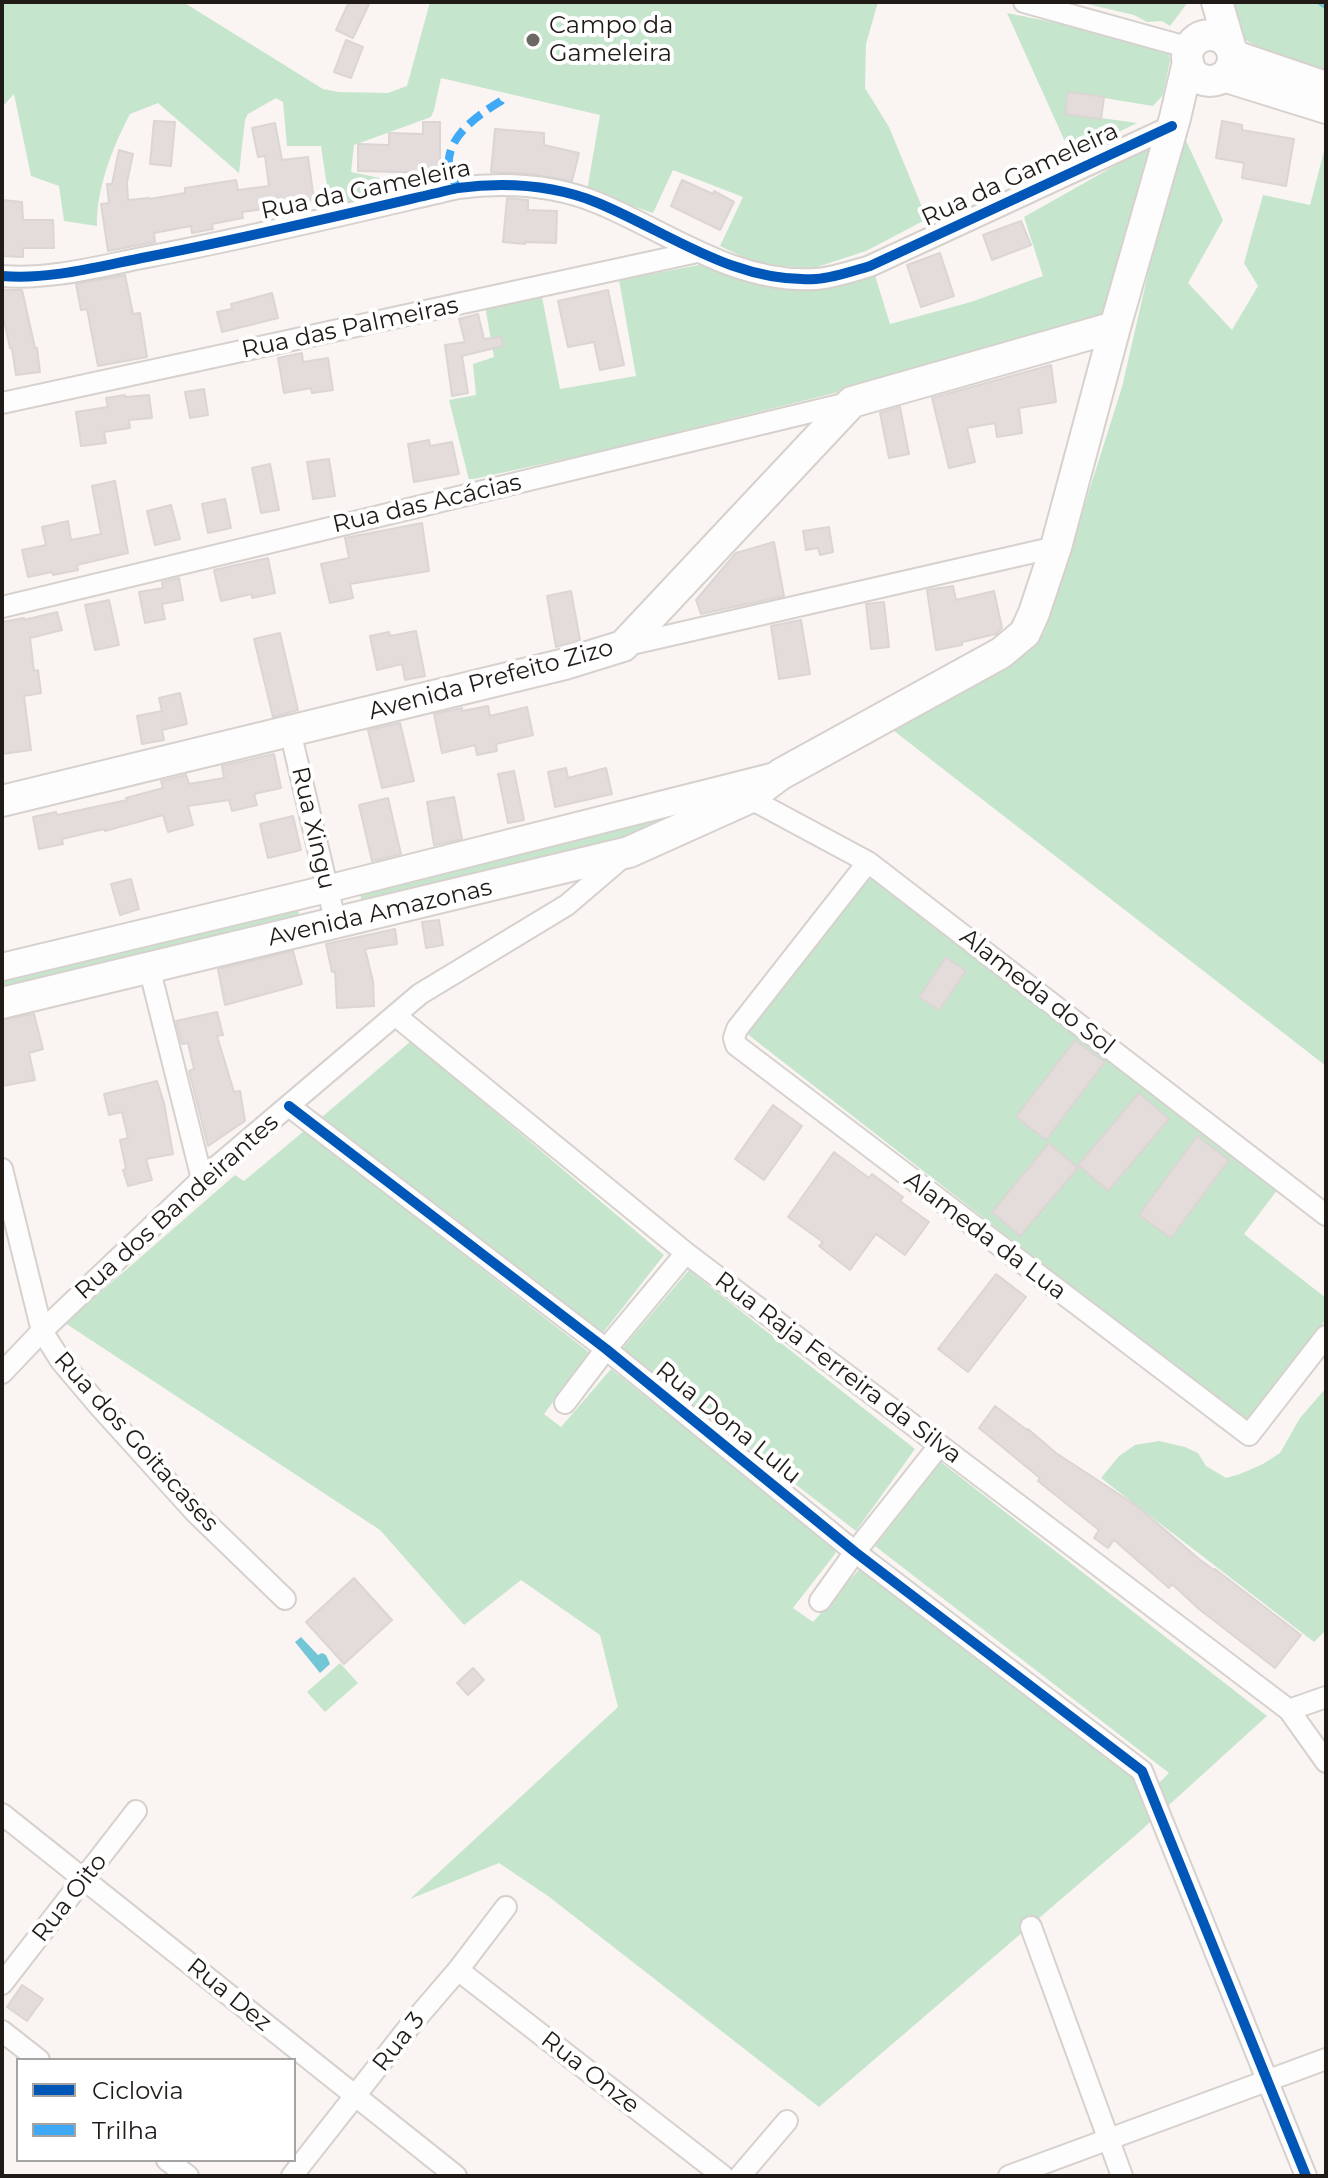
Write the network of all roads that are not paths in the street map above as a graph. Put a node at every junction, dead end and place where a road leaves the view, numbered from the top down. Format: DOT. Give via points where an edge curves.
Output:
graph roads {
  1 [pos="1024,2"];
  2 [pos="1206,2"];
  3 [pos="1217,2"];
  4 [pos="1191,51"];
  5 [pos="1225,64"];
  6 [pos="1326,85"];
  7 [pos="1326,110"];
  8 [pos="1174,122"];
  9 [pos="697,252"];
  10 [pos="2,276"];
  11 [pos="1115,327"];
  12 [pos="852,402"];
  13 [pos="2,403"];
  14 [pos="1056,547"];
  15 [pos="2,607"];
  16 [pos="623,646"];
  17 [pos="290,731"];
  18 [pos="745,791"];
  19 [pos="2,801"];
  20 [pos="629,852"];
  21 [pos="868,862"];
  22 [pos="327,889"];
  23 [pos="336,924"];
  24 [pos="2,967"];
  25 [pos="149,967"];
  26 [pos="2,1003"];
  27 [pos="395,1015"];
  28 [pos="289,1106"];
  29 [pos="2,1169"];
  30 [pos="202,1179"];
  31 [pos="1326,1215"];
  32 [pos="686,1253"];
  33 [pos="42,1331"];
  34 [pos="1326,1336"];
  35 [pos="606,1349"];
  36 [pos="2,1373"];
  37 [pos="565,1403"];
  38 [pos="939,1446"];
  39 [pos="855,1552"];
  40 [pos="285,1599"];
  41 [pos="820,1601"];
  42 [pos="1326,1697"];
  43 [pos="1289,1710"];
  44 [pos="1326,1762"];
  45 [pos="136,1811"];
  46 [pos="2,1814"];
  47 [pos="85,1880"];
  48 [pos="506,1907"];
  49 [pos="1031,1927"];
  50 [pos="458,1970"];
  51 [pos="2,1984"];
  52 [pos="2,2031"];
  53 [pos="36,2058"];
  54 [pos="1326,2059"];
  55 [pos="1267,2080"];
  56 [pos="356,2096"];
  57 [pos="787,2121"];
  58 [pos="1109,2139"];
  59 [pos="170,2162"];
  60 [pos="188,2176"];
  61 [pos="292,2176"];
  62 [pos="456,2176"];
  63 [pos="723,2176"];
  64 [pos="740,2176"];
  65 [pos="1009,2176"];
  66 [pos="1122,2176"];
  67 [pos="1306,2176"];
  1 -- 4 [label="street"];
  2 -- 4 [label="main road"];
  3 -- 5 [label="main road"];
  4 -- 5 [label="main road" via="1195,75 1201,79"];
  4 -- 5 [label="main road" via="1213,35 1225,41"];
  4 -- 8 [label="main road"];
  5 -- 6 [label="street"];
  5 -- 7 [label="street"];
  5 -- 8 [label="main road"];
  8 -- 9 [label="street, Rua da Gameleira" via="870,266 817,279 766,276"];
  8 -- 11 [label="main road"];
  9 -- 10 [label="street, Rua da Gameleira" via="597,202 563,192 488,184 52,275"];
  9 -- 13 [label="street, Rua das Palmeiras"];
  11 -- 12 [label="main road"];
  11 -- 14 [label="main road"];
  12 -- 15 [label="street, Rua das Acácias"];
  12 -- 16 [label="main road, Avenida Prefeito Zizo"];
  14 -- 16 [label="street"];
  14 -- 18 [label="main road" via="1025,633 1001,653"];
  16 -- 17 [label="main road, Avenida Prefeito Zizo"];
  17 -- 19 [label="main road, Avenida Prefeito Zizo"];
  17 -- 22 [label="street, Rua Xingu"];
  18 -- 20 [label="main road, Avenida Amazonas"];
  18 -- 21 [label="street, Alameda do Sol"];
  18 -- 22 [label="street, Avenida Amazonas"];
  20 -- 23 [label="main road, Avenida Amazonas"];
  20 -- 27 [label="street, Rua dos Bandeirantes" via="567,905 420,994"];
  21 -- 31 [label="street, Alameda do Sol"];
  21 -- 34 [label="street, Alameda da Lua" via="737,1029 736,1045 1249,1435"];
  22 -- 23 [label="street, Rua Xingu"];
  22 -- 24 [label="street, Avenida Amazonas"];
  23 -- 25 [label="main road, Avenida Amazonas"];
  25 -- 26 [label="main road, Avenida Amazonas"];
  25 -- 30 [label="street"];
  27 -- 28 [label="street, Rua dos Bandeirantes"];
  27 -- 32 [label="street, Rua Raja Ferreira da Silva"];
  28 -- 30 [label="street, Rua dos Bandeirantes"];
  28 -- 35 [label="street, Rua Dona Lulu"];
  29 -- 33 [label="street, Rua dos Goitacases"];
  30 -- 33 [label="street, Rua dos Bandeirantes"];
  32 -- 35 [label="street"];
  32 -- 38 [label="street, Rua Raja Ferreira da Silva"];
  33 -- 36 [label="street, Rua dos Bandeirantes"];
  33 -- 40 [label="street, Rua dos Goitacases" via="61,1361 152,1465"];
  35 -- 37 [label="street"];
  35 -- 39 [label="street, Rua Dona Lulu"];
  38 -- 39 [label="street"];
  38 -- 43 [label="street, Rua Raja Ferreira da Silva"];
  39 -- 41 [label="street"];
  39 -- 55 [label="street, Rua Dona Lulu" via="1142,1771"];
  42 -- 43 [label="street"];
  43 -- 44 [label="street, Rua Raja Ferreira da Silva"];
  45 -- 47 [label="street, Rua Oito"];
  46 -- 47 [label="street, Rua Dez"];
  47 -- 51 [label="street, Rua Oito"];
  47 -- 56 [label="street, Rua Dez"];
  48 -- 50 [label="street, Rua 3"];
  49 -- 58 [label="street"];
  50 -- 56 [label="street, Rua 3"];
  50 -- 63 [label="street, Rua Onze"];
  52 -- 53 [label="street"];
  54 -- 55 [label="street"];
  55 -- 58 [label="street"];
  55 -- 67 [label="street"];
  56 -- 61 [label="street, Rua 3"];
  56 -- 62 [label="street, Rua Dez"];
  57 -- 64 [label="street"];
  58 -- 65 [label="street"];
  58 -- 66 [label="street"];
  59 -- 60 [label="street"];
}
